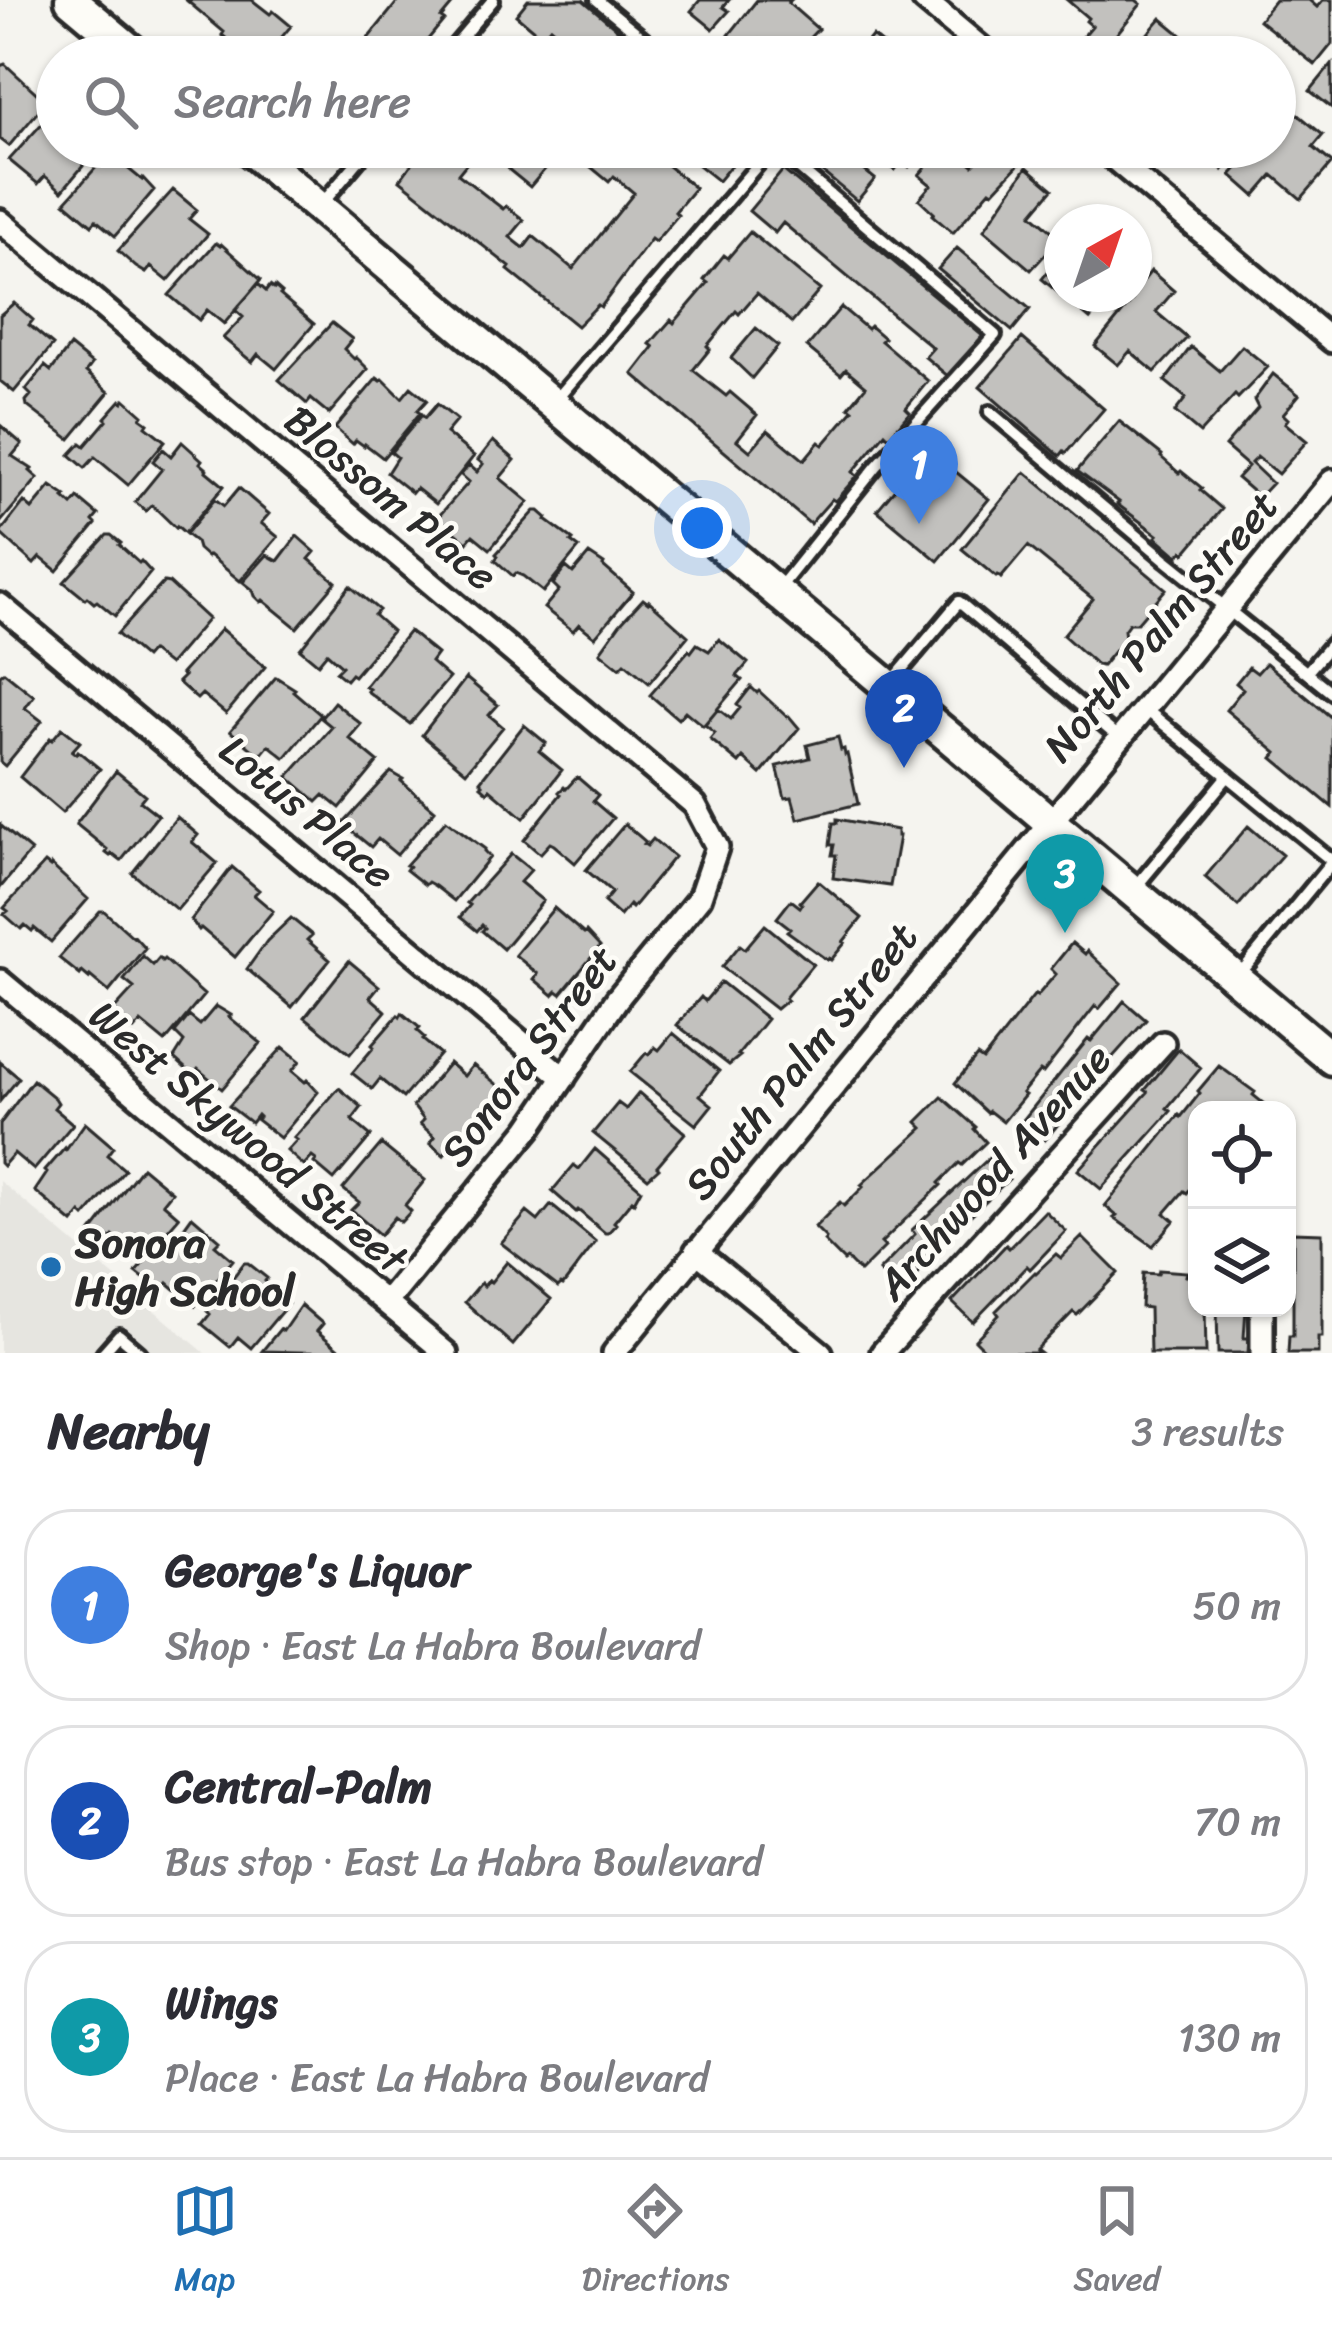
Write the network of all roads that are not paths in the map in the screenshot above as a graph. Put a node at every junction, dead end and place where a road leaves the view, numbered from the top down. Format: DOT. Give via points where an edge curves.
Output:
graph roads {
  1 [pos="493,0"];
  2 [pos="597,0"];
  3 [pos="924,0"];
  4 [pos="90,6"];
  5 [pos="119,36"];
  6 [pos="463,36"];
  7 [pos="641,36"];
  8 [pos="967,36"];
  9 [pos="272,168"];
  10 [pos="352,168"];
  11 [pos="756,168"];
  12 [pos="799,168"];
  13 [pos="1125,168"];
  14 [pos="319,207"];
  15 [pos="0,221"];
  16 [pos="1332,341"];
  17 [pos="553,403"];
  18 [pos="990,412"];
  19 [pos="1328,494"];
  20 [pos="777,591"];
  21 [pos="0,605"];
  22 [pos="1229,608"];
  23 [pos="1332,643"];
  24 [pos="1307,672"];
  25 [pos="889,685"];
  26 [pos="1332,693"];
  27 [pos="1144,708"];
  28 [pos="1119,738"];
  29 [pos="1228,776"];
  30 [pos="1050,820"];
  31 [pos="717,848"];
  32 [pos="1332,862"];
  33 [pos="1133,890"];
  34 [pos="1237,978"];
  35 [pos="0,981"];
  36 [pos="1162,1042"];
  37 [pos="1332,1059"];
  38 [pos="564,1078"];
  39 [pos="696,1252"];
  40 [pos="386,1303"];
  41 [pos="1262,1317"];
  42 [pos="104,1353"];
  43 [pos="140,1353"];
  44 [pos="446,1353"];
  45 [pos="614,1353"];
  46 [pos="821,1353"];
  47 [pos="882,1353"];
  48 [pos="1262,1353"];
  1 -- 6 [label="lane"];
  2 -- 7 [label="lane"];
  3 -- 8 [label="street"];
  4 -- 5 [label="main road"];
  9 -- 14 [label="main road"];
  10 -- 14 [label="lane"];
  11 -- 17 [label="lane"];
  12 -- 20 [label="lane" via="994,335"];
  13 -- 16 [label="street"];
  14 -- 17 [label="main road"];
  15 -- 31 [label="street, Blossom Place" via="695,805"];
  17 -- 20 [label="main road"];
  18 -- 22 [label="lane"];
  19 -- 22 [label="street, North Palm Street"];
  20 -- 25 [label="main road"];
  21 -- 38 [label="street, Lotus Place"];
  22 -- 24 [label="lane"];
  22 -- 27 [label="street, North Palm Street"];
  23 -- 24 [label="lane"];
  24 -- 26 [label="lane"];
  25 -- 28 [label="lane" via="959,602"];
  25 -- 30 [label="main road"];
  27 -- 28 [label="street, North Palm Street"];
  27 -- 29 [label="lane"];
  28 -- 30 [label="street, North Palm Street"];
  29 -- 32 [label="lane"];
  29 -- 33 [label="lane"];
  30 -- 33 [label="main road"];
  30 -- 39 [label="street, South Palm Street"];
  31 -- 38 [label="street, Sonora Street" via="700,896"];
  32 -- 34 [label="lane"];
  33 -- 34 [label="main road"];
  34 -- 37 [label="main road"];
  35 -- 40 [label="street, West Skywood Street"];
  36 -- 47 [label="street, Archwood Avenue"];
  38 -- 40 [label="street, Sonora Street"];
  39 -- 45 [label="street, South Palm Street"];
  39 -- 46 [label="street"];
  40 -- 44 [label="street, West Skywood Street"];
  41 -- 48 [label="street"];
  42 -- 43 [label="lane" via="118,1335"];
}
